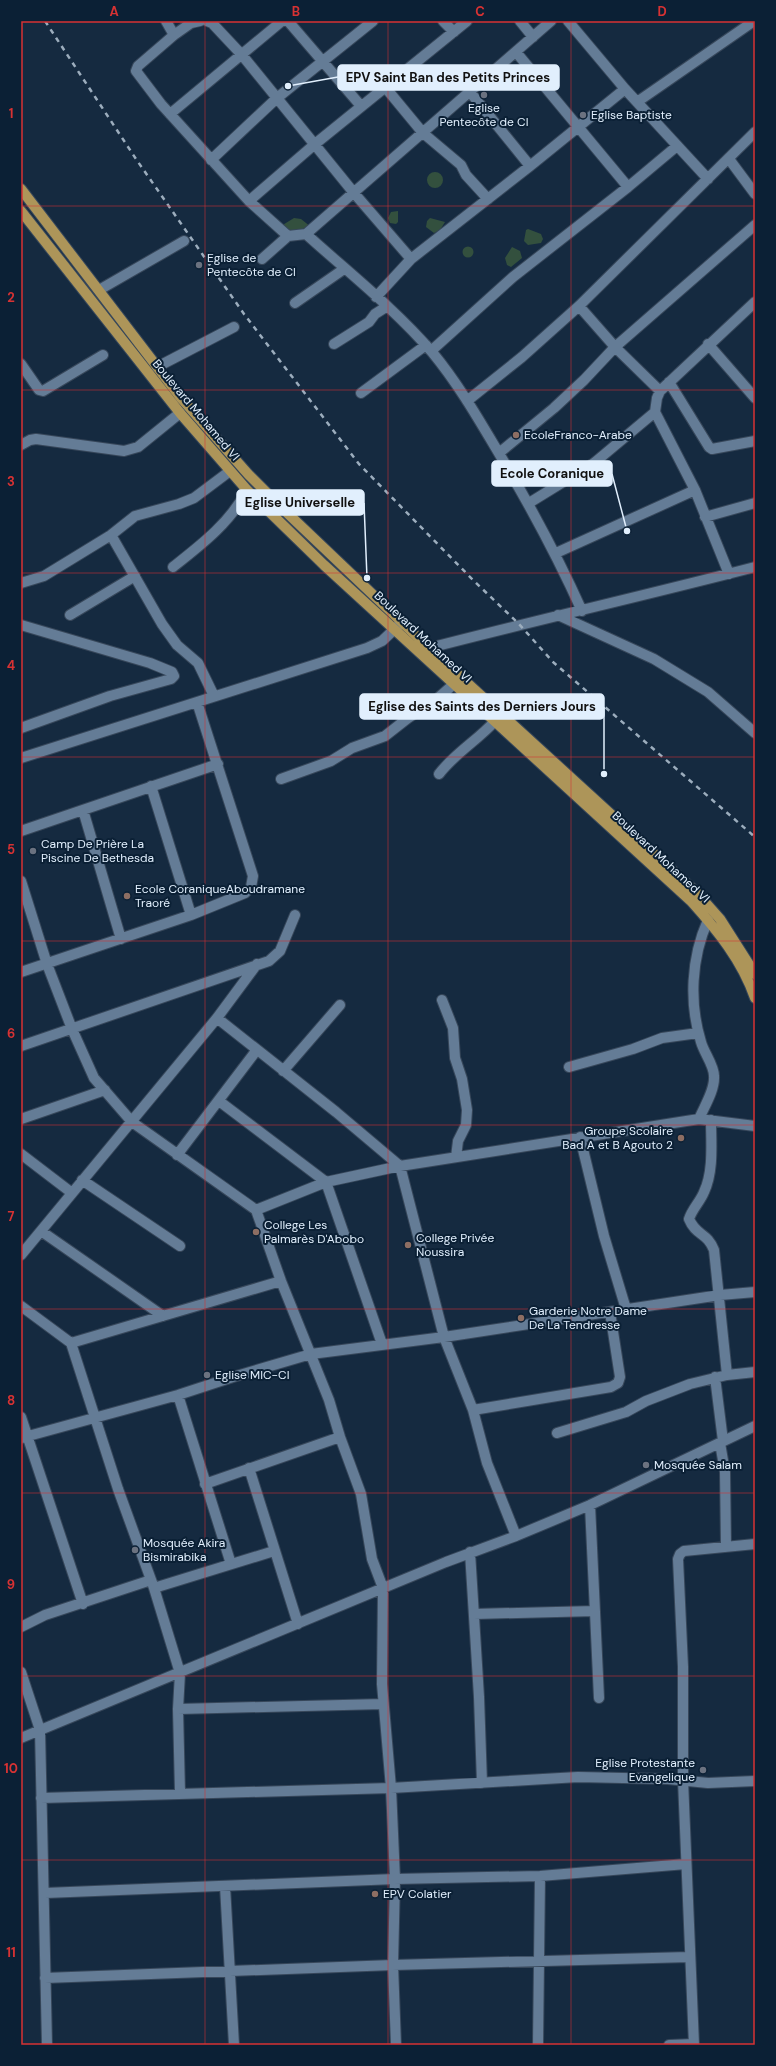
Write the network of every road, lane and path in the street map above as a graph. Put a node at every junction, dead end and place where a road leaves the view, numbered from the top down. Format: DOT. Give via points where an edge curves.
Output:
graph roads {
  1 [pos="166,21"];
  2 [pos="200,21"];
  3 [pos="208,21"];
  4 [pos="282,21"];
  5 [pos="288,21"];
  6 [pos="443,21"];
  7 [pos="468,21"];
  8 [pos="520,21"];
  9 [pos="551,21"];
  10 [pos="568,21"];
  11 [pos="753,22"];
  12 [pos="367,23"];
  13 [pos="454,32"];
  14 [pos="174,35"];
  15 [pos="533,36"];
  16 [pos="516,52"];
  17 [pos="242,55"];
  18 [pos="323,61"];
  19 [pos="385,87"];
  20 [pos="625,89"];
  21 [pos="470,92"];
  22 [pos="277,98"];
  23 [pos="637,102"];
  24 [pos="361,106"];
  25 [pos="170,114"];
  26 [pos="579,126"];
  27 [pos="755,132"];
  28 [pos="423,133"];
  29 [pos="315,144"];
  30 [pos="677,146"];
  31 [pos="729,159"];
  32 [pos="211,160"];
  33 [pos="530,166"];
  34 [pos="708,179"];
  35 [pos="628,187"];
  36 [pos="21,189"];
  37 [pos="354,193"];
  38 [pos="755,194"];
  39 [pos="488,199"];
  40 [pos="249,201"];
  41 [pos="21,212"];
  42 [pos="755,224"];
  43 [pos="306,234"];
  44 [pos="288,236"];
  45 [pos="184,240"];
  46 [pos="262,259"];
  47 [pos="411,259"];
  48 [pos="344,269"];
  49 [pos="99,290"];
  50 [pos="376,297"];
  51 [pos="755,302"];
  52 [pos="294,304"];
  53 [pos="386,306"];
  54 [pos="579,306"];
  55 [pos="234,327"];
  56 [pos="334,344"];
  57 [pos="708,344"];
  58 [pos="615,347"];
  59 [pos="428,348"];
  60 [pos="103,355"];
  61 [pos="21,364"];
  62 [pos="157,367"];
  63 [pos="669,382"];
  64 [pos="660,391"];
  65 [pos="361,392"];
  66 [pos="755,398"];
  67 [pos="467,401"];
  68 [pos="655,412"];
  69 [pos="180,413"];
  70 [pos="755,441"];
  71 [pos="21,446"];
  72 [pos="499,453"];
  73 [pos="230,471"];
  74 [pos="247,490"];
  75 [pos="695,490"];
  76 [pos="529,502"];
  77 [pos="755,503"];
  78 [pos="705,518"];
  79 [pos="111,535"];
  80 [pos="556,553"];
  81 [pos="173,567"];
  82 [pos="755,567"];
  83 [pos="729,574"];
  84 [pos="135,576"];
  85 [pos="21,583"];
  86 [pos="582,611"];
  87 [pos="70,615"];
  88 [pos="558,615"];
  89 [pos="21,625"];
  90 [pos="399,626"];
  91 [pos="425,650"];
  92 [pos="454,684"];
  93 [pos="214,696"];
  94 [pos="197,702"];
  95 [pos="495,721"];
  96 [pos="21,728"];
  97 [pos="755,733"];
  98 [pos="21,758"];
  99 [pos="218,764"];
  100 [pos="439,774"];
  101 [pos="281,779"];
  102 [pos="151,786"];
  103 [pos="83,810"];
  104 [pos="21,831"];
  105 [pos="21,881"];
  106 [pos="192,915"];
  107 [pos="295,915"];
  108 [pos="708,920"];
  109 [pos="120,939"];
  110 [pos="47,964"];
  111 [pos="256,964"];
  112 [pos="21,972"];
  113 [pos="755,972"];
  114 [pos="755,998"];
  115 [pos="442,1000"];
  116 [pos="340,1005"];
  117 [pos="217,1018"];
  118 [pos="72,1029"];
  119 [pos="698,1033"];
  120 [pos="21,1046"];
  121 [pos="256,1051"];
  122 [pos="569,1067"];
  123 [pos="284,1071"];
  124 [pos="105,1090"];
  125 [pos="219,1101"];
  126 [pos="21,1119"];
  127 [pos="699,1119"];
  128 [pos="711,1120"];
  129 [pos="132,1122"];
  130 [pos="755,1126"];
  131 [pos="580,1137"];
  132 [pos="21,1154"];
  133 [pos="177,1155"];
  134 [pos="456,1157"];
  135 [pos="400,1166"];
  136 [pos="82,1180"];
  137 [pos="326,1182"];
  138 [pos="72,1193"];
  139 [pos="256,1210"];
  140 [pos="40,1231"];
  141 [pos="180,1246"];
  142 [pos="21,1255"];
  143 [pos="281,1281"];
  144 [pos="755,1292"];
  145 [pos="720,1295"];
  146 [pos="21,1306"];
  147 [pos="626,1310"];
  148 [pos="610,1312"];
  149 [pos="163,1316"];
  150 [pos="444,1337"];
  151 [pos="71,1342"];
  152 [pos="382,1344"];
  153 [pos="311,1354"];
  154 [pos="755,1372"];
  155 [pos="727,1375"];
  156 [pos="716,1378"];
  157 [pos="178,1395"];
  158 [pos="473,1410"];
  159 [pos="21,1417"];
  160 [pos="95,1417"];
  161 [pos="755,1426"];
  162 [pos="557,1433"];
  163 [pos="24,1436"];
  164 [pos="340,1437"];
  165 [pos="721,1442"];
  166 [pos="249,1468"];
  167 [pos="205,1484"];
  168 [pos="590,1505"];
  169 [pos="516,1536"];
  170 [pos="755,1544"];
  171 [pos="726,1547"];
  172 [pos="274,1551"];
  173 [pos="470,1552"];
  174 [pos="230,1564"];
  175 [pos="152,1584"];
  176 [pos="383,1588"];
  177 [pos="83,1604"];
  178 [pos="595,1611"];
  179 [pos="474,1614"];
  180 [pos="298,1624"];
  181 [pos="21,1627"];
  182 [pos="21,1672"];
  183 [pos="180,1673"];
  184 [pos="24,1690"];
  185 [pos="599,1698"];
  186 [pos="383,1704"];
  187 [pos="178,1709"];
  188 [pos="40,1730"];
  189 [pos="21,1738"];
  190 [pos="683,1780"];
  191 [pos="755,1781"];
  192 [pos="482,1783"];
  193 [pos="391,1788"];
  194 [pos="180,1794"];
  195 [pos="41,1798"];
  196 [pos="686,1864"];
  197 [pos="540,1876"];
  198 [pos="395,1879"];
  199 [pos="226,1886"];
  200 [pos="45,1893"];
  201 [pos="689,1957"];
  202 [pos="539,1962"];
  203 [pos="393,1965"];
  204 [pos="230,1971"];
  205 [pos="45,1978"];
  206 [pos="47,2045"];
  207 [pos="234,2045"];
  208 [pos="396,2045"];
  209 [pos="538,2045"];
  210 [pos="669,2045"];
  211 [pos="694,2045"];
  1 -- 14 [label="street"];
  2 -- 14 [label="street" via="191,23"];
  3 -- 17 [label="street"];
  4 -- 17 [label="street"];
  5 -- 18 [label="street"];
  6 -- 13 [label="street"];
  7 -- 13 [label="street"];
  8 -- 15 [label="street"];
  9 -- 15 [label="street"];
  10 -- 20 [label="street"];
  11 -- 23 [label="street"];
  12 -- 18 [label="street"];
  13 -- 19 [label="street"];
  14 -- 25 [label="street" via="138,66 136,71"];
  15 -- 16 [label="street"];
  16 -- 21 [label="street"];
  16 -- 26 [label="street"];
  17 -- 22 [label="street"];
  17 -- 25 [label="street"];
  18 -- 22 [label="street"];
  18 -- 24 [label="street"];
  19 -- 24 [label="street"];
  19 -- 28 [label="street"];
  20 -- 23 [label="street"];
  20 -- 26 [label="street"];
  21 -- 28 [label="street"];
  21 -- 33 [label="street"];
  22 -- 29 [label="street"];
  22 -- 32 [label="street"];
  23 -- 30 [label="street"];
  24 -- 29 [label="street"];
  25 -- 32 [label="street"];
  26 -- 33 [label="street"];
  26 -- 35 [label="street"];
  27 -- 31 [label="street"];
  28 -- 37 [label="street"];
  28 -- 39 [label="street" via="461,165 466,175"];
  29 -- 37 [label="street"];
  29 -- 40 [label="street"];
  30 -- 34 [label="street"];
  30 -- 35 [label="street"];
  31 -- 34 [label="street"];
  31 -- 38 [label="street"];
  32 -- 40 [label="street"];
  33 -- 39 [label="street"];
  34 -- 54 [label="street"];
  35 -- 59 [label="street" via="513,277"];
  36 -- 49 [label="main road, Boulevard Mohamed VI"];
  37 -- 43 [label="street"];
  37 -- 47 [label="street"];
  39 -- 47 [label="street"];
  40 -- 44 [label="street"];
  41 -- 69 [label="main road, Boulevard Mohamed VI"];
  42 -- 58 [label="street"];
  43 -- 44 [label="street"];
  43 -- 48 [label="street"];
  44 -- 46 [label="street"];
  45 -- 49 [label="street"];
  47 -- 50 [label="street"];
  48 -- 50 [label="street"];
  48 -- 52 [label="street"];
  49 -- 62 [label="main road, Boulevard Mohamed VI"];
  50 -- 53 [label="street"];
  51 -- 57 [label="street"];
  53 -- 56 [label="street" via="369,322"];
  53 -- 59 [label="street"];
  54 -- 58 [label="street"];
  54 -- 67 [label="street" via="522,357"];
  55 -- 62 [label="street"];
  57 -- 63 [label="street"];
  57 -- 66 [label="street"];
  58 -- 64 [label="street"];
  58 -- 72 [label="street" via="570,392"];
  59 -- 65 [label="street"];
  59 -- 67 [label="street"];
  60 -- 61 [label="street" via="43,391 39,390"];
  62 -- 90 [label="main road, Boulevard Mohamed VI" via="191,410 253,479"];
  63 -- 64 [label="street"];
  63 -- 70 [label="street" via="709,447 712,449"];
  64 -- 68 [label="street" via="656,398"];
  67 -- 72 [label="street"];
  68 -- 75 [label="street"];
  68 -- 76 [label="street" via="594,463"];
  69 -- 71 [label="street" via="131,450 36,439"];
  69 -- 73 [label="main road, Boulevard Mohamed VI"];
  72 -- 76 [label="street"];
  73 -- 74 [label="main road, Boulevard Mohamed VI"];
  73 -- 79 [label="street" via="194,498 135,516"];
  74 -- 81 [label="street" via="226,520"];
  74 -- 90 [label="main road, Boulevard Mohamed VI" via="314,555"];
  75 -- 78 [label="street"];
  75 -- 80 [label="street"];
  76 -- 80 [label="street"];
  77 -- 78 [label="street"];
  78 -- 83 [label="street"];
  79 -- 84 [label="street"];
  79 -- 85 [label="street" via="44,576"];
  80 -- 86 [label="street"];
  82 -- 83 [label="street"];
  83 -- 86 [label="street"];
  84 -- 87 [label="street"];
  84 -- 93 [label="street" via="177,645 198,663"];
  86 -- 88 [label="street"];
  88 -- 91 [label="street"];
  88 -- 97 [label="street" via="654,659 708,692"];
  89 -- 96 [label="street" via="150,663 172,672 174,676"];
  90 -- 91 [label="main road, Boulevard Mohamed VI"];
  90 -- 93 [label="street" via="382,641 367,648"];
  91 -- 92 [label="main road, Boulevard Mohamed VI"];
  91 -- 113 [label="main road, Boulevard Mohamed VI" via="697,893 720,919"];
  92 -- 95 [label="main road, Boulevard Mohamed VI"];
  92 -- 101 [label="street" via="385,736 352,748 332,761"];
  93 -- 94 [label="street"];
  94 -- 98 [label="street"];
  94 -- 99 [label="street"];
  95 -- 100 [label="street"];
  95 -- 108 [label="main road, Boulevard Mohamed VI" via="691,900"];
  99 -- 102 [label="street"];
  99 -- 106 [label="street" via="253,876 251,887 245,894"];
  102 -- 103 [label="street"];
  102 -- 106 [label="street"];
  103 -- 104 [label="street"];
  103 -- 109 [label="street"];
  105 -- 110 [label="street"];
  106 -- 109 [label="street"];
  107 -- 111 [label="street" via="280,951 269,961"];
  108 -- 114 [label="main road, Boulevard Mohamed VI" via="725,940"];
  108 -- 119 [label="street" via="701,939 693,984 693,1007"];
  109 -- 110 [label="street"];
  110 -- 112 [label="street"];
  110 -- 118 [label="street"];
  111 -- 117 [label="street"];
  111 -- 118 [label="street"];
  115 -- 134 [label="street" via="452,1028 455,1058 462,1079 467,1110 466,1125 458,1142"];
  116 -- 123 [label="street"];
  117 -- 121 [label="street"];
  117 -- 129 [label="street"];
  118 -- 120 [label="street"];
  118 -- 124 [label="street" via="88,1067"];
  119 -- 122 [label="street" via="662,1038"];
  119 -- 127 [label="street" via="714,1075 714,1082"];
  121 -- 123 [label="street"];
  121 -- 125 [label="street"];
  123 -- 135 [label="street"];
  124 -- 126 [label="street"];
  124 -- 129 [label="street"];
  125 -- 133 [label="street"];
  125 -- 137 [label="street"];
  127 -- 128 [label="street"];
  127 -- 131 [label="street"];
  128 -- 130 [label="street"];
  128 -- 145 [label="street" via="707,1183 689,1220 695,1230 710,1239 714,1250"];
  129 -- 133 [label="street"];
  129 -- 136 [label="street"];
  131 -- 134 [label="street"];
  131 -- 147 [label="street"];
  132 -- 138 [label="street"];
  133 -- 139 [label="street"];
  134 -- 135 [label="street"];
  135 -- 137 [label="street"];
  135 -- 150 [label="street"];
  136 -- 138 [label="street"];
  136 -- 141 [label="street"];
  137 -- 139 [label="street"];
  137 -- 152 [label="street"];
  138 -- 140 [label="street"];
  139 -- 143 [label="street"];
  140 -- 142 [label="street"];
  140 -- 149 [label="street"];
  143 -- 149 [label="street"];
  143 -- 153 [label="street"];
  144 -- 145 [label="street"];
  145 -- 147 [label="street"];
  145 -- 155 [label="street"];
  146 -- 151 [label="street"];
  147 -- 148 [label="street"];
  148 -- 150 [label="street"];
  148 -- 158 [label="street" via="620,1376 618,1383 611,1387"];
  149 -- 151 [label="street"];
  150 -- 152 [label="street"];
  150 -- 158 [label="street"];
  151 -- 160 [label="street"];
  152 -- 153 [label="street"];
  153 -- 157 [label="street"];
  153 -- 164 [label="street"];
  154 -- 155 [label="street"];
  155 -- 156 [label="street"];
  156 -- 162 [label="street" via="679,1388 612,1417"];
  156 -- 165 [label="street"];
  157 -- 160 [label="street"];
  157 -- 167 [label="street"];
  158 -- 169 [label="street" via="486,1463"];
  159 -- 163 [label="street"];
  160 -- 163 [label="street"];
  160 -- 175 [label="street"];
  161 -- 165 [label="street"];
  163 -- 177 [label="street"];
  164 -- 166 [label="street"];
  164 -- 176 [label="street" via="361,1494 372,1558"];
  165 -- 168 [label="street"];
  165 -- 171 [label="street" via="725,1472"];
  166 -- 167 [label="street"];
  166 -- 172 [label="street"];
  167 -- 174 [label="street"];
  168 -- 169 [label="street"];
  168 -- 178 [label="street"];
  169 -- 173 [label="street"];
  170 -- 171 [label="street"];
  171 -- 190 [label="street" via="684,1551 678,1559 683,1667"];
  172 -- 174 [label="street"];
  172 -- 180 [label="street"];
  173 -- 176 [label="street"];
  173 -- 179 [label="street"];
  174 -- 175 [label="street"];
  175 -- 177 [label="street"];
  175 -- 183 [label="street"];
  176 -- 180 [label="street"];
  176 -- 186 [label="street"];
  177 -- 181 [label="street" via="45,1615"];
  178 -- 179 [label="street"];
  178 -- 185 [label="street"];
  179 -- 192 [label="street"];
  180 -- 183 [label="street"];
  182 -- 184 [label="street"];
  183 -- 187 [label="street"];
  183 -- 188 [label="street"];
  184 -- 188 [label="street"];
  186 -- 187 [label="street"];
  186 -- 193 [label="street"];
  187 -- 194 [label="street"];
  188 -- 189 [label="street"];
  188 -- 195 [label="street"];
  190 -- 191 [label="street" via="708,1783"];
  190 -- 192 [label="street" via="592,1776"];
  190 -- 196 [label="street"];
  192 -- 193 [label="street"];
  193 -- 194 [label="street"];
  193 -- 198 [label="street"];
  194 -- 195 [label="street"];
  195 -- 200 [label="street"];
  196 -- 197 [label="street"];
  196 -- 201 [label="street"];
  197 -- 198 [label="street"];
  197 -- 202 [label="street"];
  198 -- 199 [label="street"];
  198 -- 203 [label="street"];
  199 -- 200 [label="street"];
  199 -- 204 [label="street"];
  200 -- 205 [label="street"];
  201 -- 202 [label="street"];
  201 -- 211 [label="street"];
  202 -- 203 [label="street"];
  202 -- 209 [label="street"];
  203 -- 204 [label="street"];
  203 -- 208 [label="street"];
  204 -- 205 [label="street"];
  204 -- 207 [label="street"];
  205 -- 206 [label="street"];
  210 -- 211 [label="street"];
}
